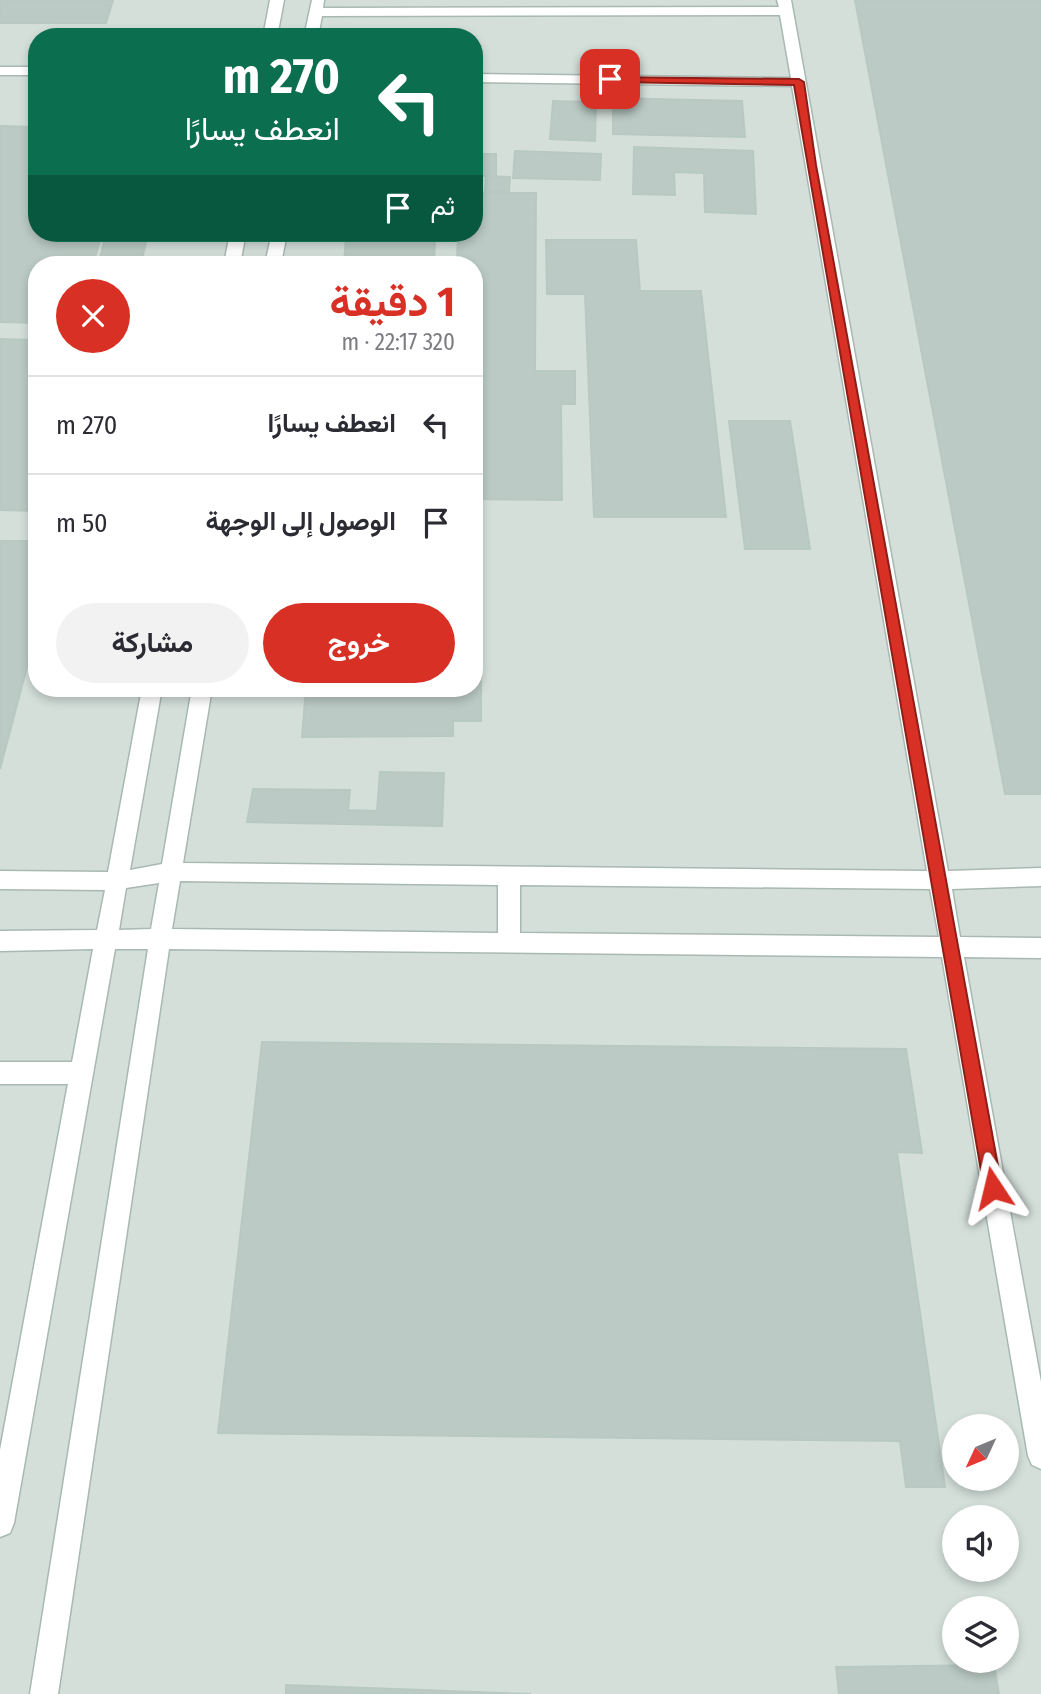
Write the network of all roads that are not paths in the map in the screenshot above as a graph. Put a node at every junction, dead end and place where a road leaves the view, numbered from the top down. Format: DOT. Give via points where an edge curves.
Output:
graph roads {
  1 [pos="277,0"];
  2 [pos="317,6"];
  3 [pos="785,6"];
  4 [pos="272,28"];
  5 [pos="313,28"];
  6 [pos="0,71"];
  7 [pos="28,71"];
  8 [pos="483,78"];
  9 [pos="799,82"];
  10 [pos="150,697"];
  11 [pos="200,697"];
  12 [pos="171,872"];
  13 [pos="509,876"];
  14 [pos="1041,877"];
  15 [pos="0,880"];
  16 [pos="937,880"];
  17 [pos="115,881"];
  18 [pos="160,939"];
  19 [pos="0,941"];
  20 [pos="103,941"];
  21 [pos="509,944"];
  22 [pos="949,948"];
  23 [pos="1041,948"];
  24 [pos="0,1073"];
  25 [pos="80,1073"];
  26 [pos="1041,1455"];
  27 [pos="0,1523"];
  28 [pos="44,1694"];
  1 -- 4 [label="street"];
  2 -- 3 [label="street"];
  2 -- 5 [label="street"];
  3 -- 9 [label="street"];
  6 -- 7 [label="street"];
  8 -- 9 [label="street"];
  9 -- 16 [label="street"];
  10 -- 17 [label="street"];
  11 -- 12 [label="street"];
  12 -- 13 [label="street"];
  12 -- 17 [label="street"];
  12 -- 18 [label="street"];
  13 -- 16 [label="street"];
  13 -- 21 [label="street"];
  14 -- 16 [label="street"];
  15 -- 17 [label="street"];
  16 -- 22 [label="street"];
  17 -- 20 [label="street"];
  18 -- 20 [label="street"];
  18 -- 21 [label="street"];
  18 -- 28 [label="street"];
  19 -- 20 [label="street"];
  20 -- 25 [label="street"];
  21 -- 22 [label="street"];
  22 -- 23 [label="street"];
  22 -- 26 [label="street"];
  24 -- 25 [label="street"];
  25 -- 27 [label="street"];
}
